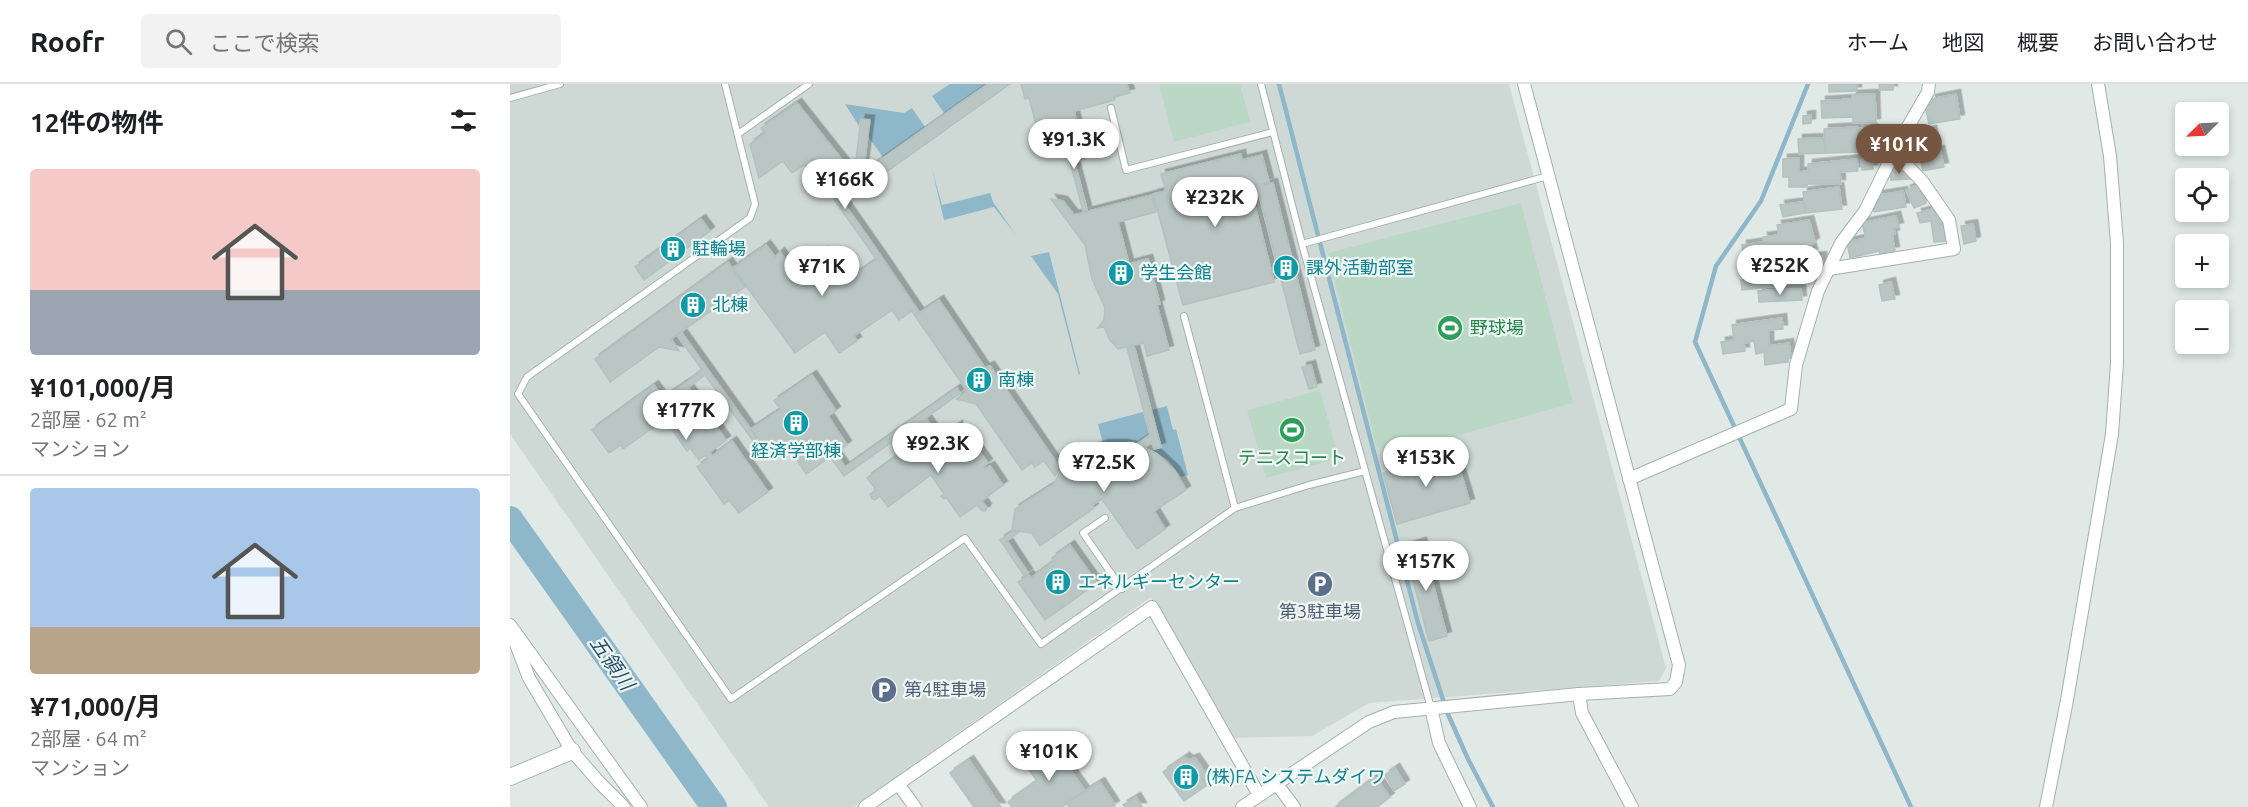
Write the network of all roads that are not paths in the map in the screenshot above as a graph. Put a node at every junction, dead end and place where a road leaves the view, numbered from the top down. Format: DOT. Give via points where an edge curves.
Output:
graph roads {
  1 [pos="560,84"];
  2 [pos="725,84"];
  3 [pos="809,84"];
  4 [pos="1261,84"];
  5 [pos="1524,84"];
  6 [pos="1929,84"];
  7 [pos="2098,84"];
  8 [pos="510,98"];
  9 [pos="1111,108"];
  10 [pos="1273,132"];
  11 [pos="738,134"];
  12 [pos="1894,152"];
  13 [pos="1548,176"];
  14 [pos="1302,244"];
  15 [pos="1828,269"];
  16 [pos="1184,316"];
  17 [pos="1365,471"];
  18 [pos="1629,479"];
  19 [pos="1235,508"];
  20 [pos="1106,518"];
  21 [pos="1122,589"];
  22 [pos="510,626"];
  23 [pos="1579,694"];
  24 [pos="1431,708"];
  25 [pos="572,751"];
  26 [pos="510,777"];
  27 [pos="1276,783"];
  28 [pos="898,784"];
  29 [pos="1259,795"];
  30 [pos="624,807"];
  31 [pos="641,807"];
  32 [pos="865,807"];
  33 [pos="915,807"];
  34 [pos="1242,807"];
  35 [pos="1294,807"];
  36 [pos="1470,807"];
  37 [pos="1632,807"];
  38 [pos="2046,807"];
  1 -- 8 [label="lane"];
  2 -- 11 [label="lane"];
  3 -- 11 [label="lane"];
  4 -- 10 [label="lane"];
  5 -- 13 [label="street"];
  6 -- 12 [label="street"];
  7 -- 38 [label="street" via="2110,156 2117,243 2112,435"];
  9 -- 10 [label="lane" via="1126,170"];
  10 -- 14 [label="lane"];
  11 -- 21 [label="lane" via="755,204 750,218 527,377 519,394 731,699 965,538 1041,644"];
  12 -- 15 [label="street" via="1865,212 1841,243"];
  12 -- 15 [label="street" via="1922,181 1949,220 1954,249"];
  13 -- 14 [label="lane"];
  13 -- 18 [label="street"];
  14 -- 17 [label="lane"];
  15 -- 18 [label="street" via="1796,365 1791,409"];
  16 -- 19 [label="lane"];
  17 -- 19 [label="lane"];
  17 -- 24 [label="lane"];
  18 -- 23 [label="street" via="1679,665 1676,682 1670,689 1659,691"];
  19 -- 21 [label="lane"];
  20 -- 21 [label="lane" via="1083,533"];
  22 -- 25 [label="street" via="529,678"];
  22 -- 31 [label="street"];
  23 -- 24 [label="street"];
  23 -- 37 [label="street" via="1582,713"];
  24 -- 27 [label="street" via="1394,712 1369,722"];
  24 -- 36 [label="street" via="1439,743"];
  25 -- 26 [label="street"];
  25 -- 30 [label="street"];
  27 -- 29 [label="street"];
  27 -- 35 [label="street"];
  28 -- 29 [label="street" via="1152,607"];
  28 -- 32 [label="street"];
  28 -- 33 [label="street"];
  29 -- 34 [label="street"];
}
